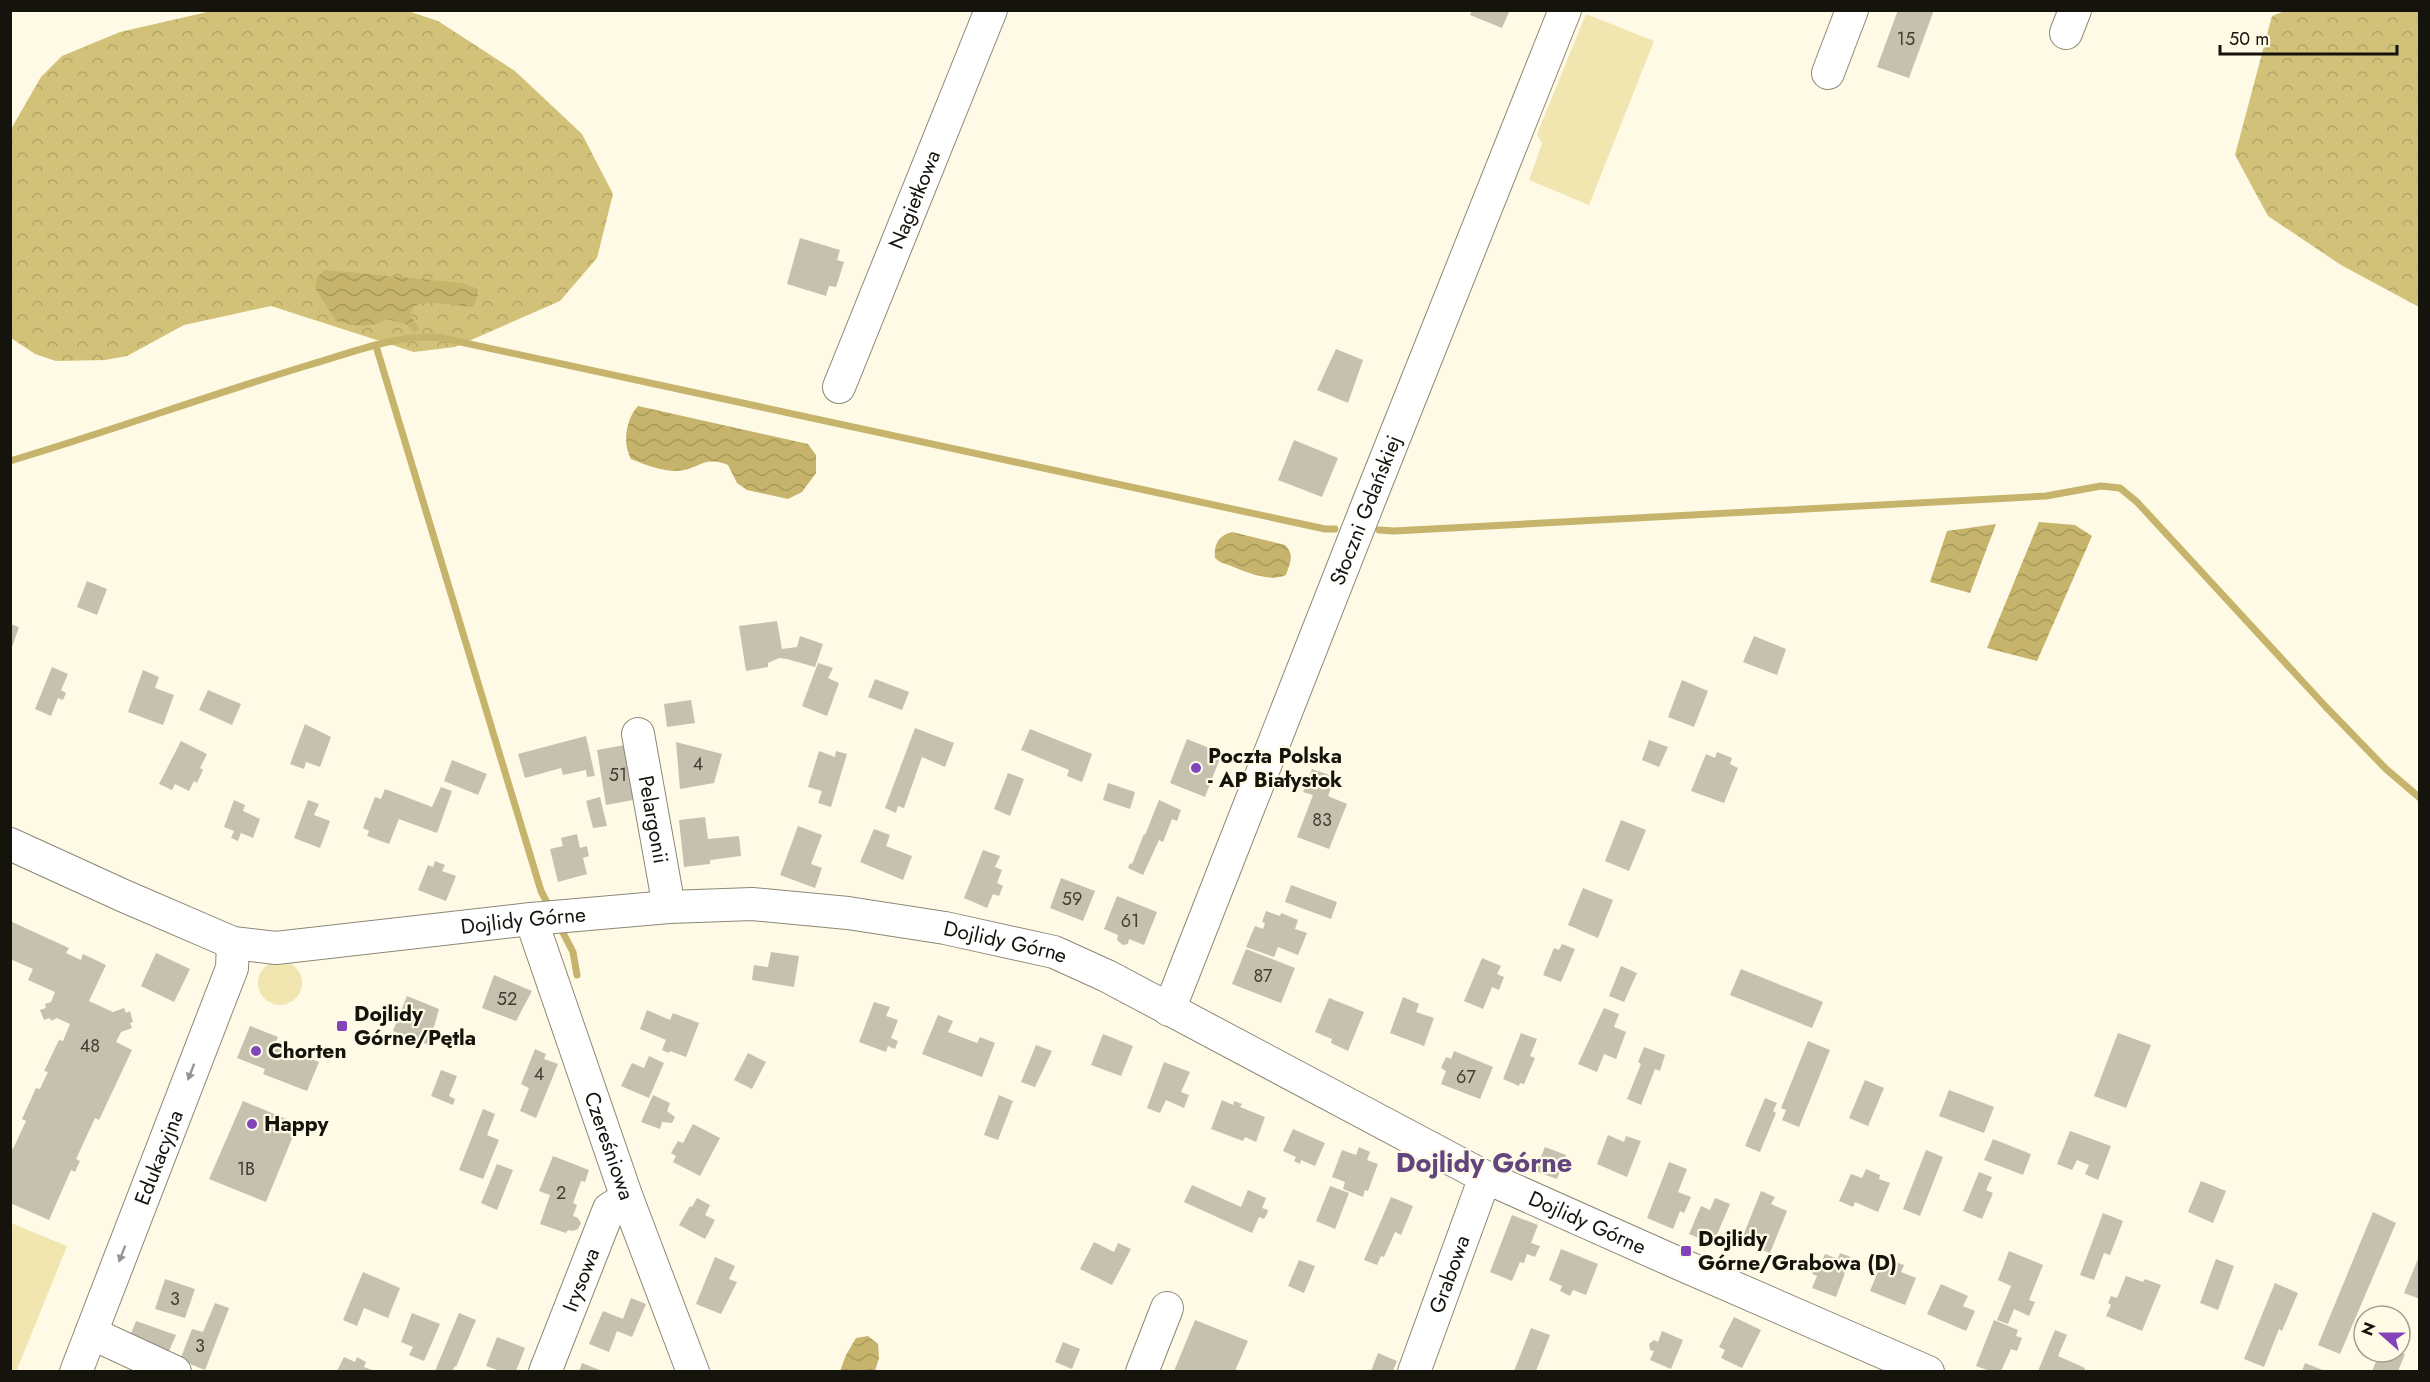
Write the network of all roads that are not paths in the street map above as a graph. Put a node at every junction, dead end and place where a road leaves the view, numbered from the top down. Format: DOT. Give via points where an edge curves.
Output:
graph roads {
  1 [pos="991,10"];
  2 [pos="1565,10"];
  3 [pos="1852,10"];
  4 [pos="1828,73"];
  5 [pos="839,387"];
  6 [pos="638,734"];
  7 [pos="10,844"];
  8 [pos="669,907"];
  9 [pos="531,919"];
  10 [pos="232,943"];
  11 [pos="1169,1010"];
  12 [pos="1485,1177"];
  13 [pos="627,1198"];
  14 [pos="1167,1308"];
  15 [pos="92,1333"];
  16 [pos="76,1371"];
  17 [pos="175,1371"];
  18 [pos="545,1371"];
  19 [pos="693,1371"];
  20 [pos="1142,1371"];
  21 [pos="1414,1371"];
  22 [pos="1928,1371"];
  1 -- 5 [label="street, Nagietkowa"];
  2 -- 11 [label="street, Stoczni Gdańskiej"];
  3 -- 4 [label="street"];
  6 -- 8 [label="street, Pelargonii"];
  7 -- 10 [label="street, Dojlidy Górne"];
  8 -- 9 [label="street, Dojlidy Górne"];
  8 -- 11 [label="street, Dojlidy Górne" via="752,904 945,928 1054,952"];
  9 -- 10 [label="street, Dojlidy Górne" via="276,948"];
  9 -- 13 [label="street, Czereśniowa"];
  10 -- 15 [label="street, Edukacyjna, one-way" via="232,968"];
  11 -- 12 [label="street, Dojlidy Górne"];
  12 -- 21 [label="street, Grabowa"];
  12 -- 22 [label="street, Dojlidy Górne"];
  13 -- 18 [label="street, Irysowa" via="609,1209"];
  13 -- 19 [label="street, Czereśniowa"];
  14 -- 20 [label="street"];
  15 -- 16 [label="street, Edukacyjna"];
  15 -- 17 [label="street"];
}
